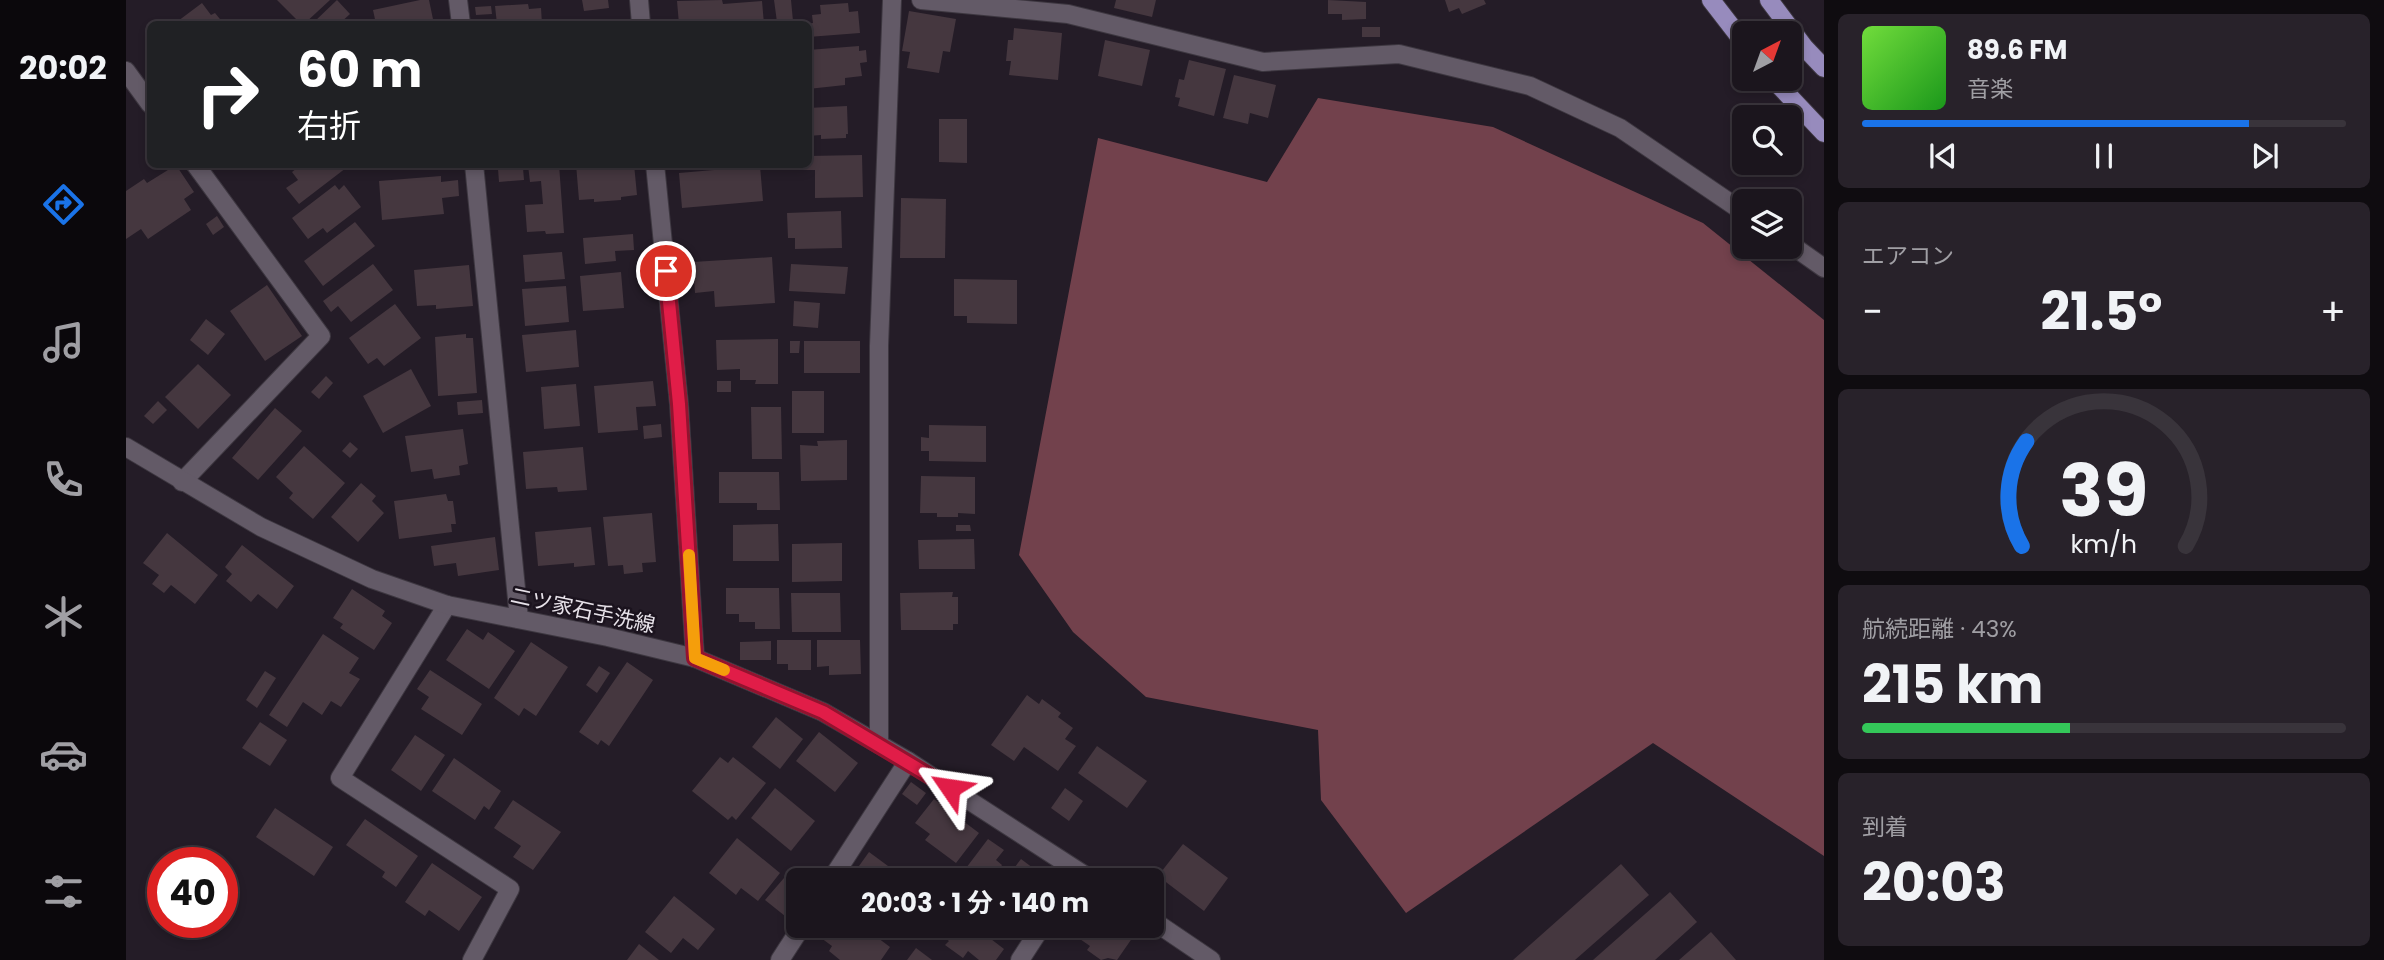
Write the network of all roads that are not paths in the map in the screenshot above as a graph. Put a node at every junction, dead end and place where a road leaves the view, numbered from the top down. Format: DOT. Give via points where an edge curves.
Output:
graph roads {
  1 [pos="458,0"];
  2 [pos="639,0"];
  3 [pos="892,0"];
  4 [pos="921,0"];
  5 [pos="1711,0"];
  6 [pos="1769,0"];
  7 [pos="461,21"];
  8 [pos="641,21"];
  9 [pos="1732,27"];
  10 [pos="1824,68"];
  11 [pos="126,71"];
  12 [pos="1784,91"];
  13 [pos="147,100"];
  14 [pos="1824,134"];
  15 [pos="198,168"];
  16 [pos="474,168"];
  17 [pos="655,168"];
  18 [pos="1732,204"];
  19 [pos="1802,252"];
  20 [pos="1824,268"];
  21 [pos="126,447"];
  22 [pos="182,482"];
  23 [pos="447,605"];
  24 [pos="519,619"];
  25 [pos="695,658"];
  26 [pos="878,744"];
  27 [pos="908,761"];
  28 [pos="839,868"];
  29 [pos="1068,868"];
  30 [pos="1164,928"];
  31 [pos="794,938"];
  32 [pos="1034,938"];
  33 [pos="472,960"];
  34 [pos="780,960"];
  35 [pos="1020,960"];
  36 [pos="1211,960"];
  1 -- 7 [label="street"];
  2 -- 8 [label="street"];
  3 -- 26 [label="street" via="879,346"];
  4 -- 18 [label="street" via="1068,13 1263,62 1399,54 1530,86 1620,128"];
  5 -- 9 [label="main road"];
  6 -- 10 [label="main road"];
  11 -- 13 [label="street"];
  12 -- 14 [label="main road"];
  15 -- 22 [label="street" via="321,336"];
  16 -- 24 [label="street"];
  17 -- 25 [label="street" via="679,404"];
  19 -- 20 [label="street"];
  21 -- 22 [label="street, 二ツ家石手洗線"];
  22 -- 23 [label="street, 二ツ家石手洗線" via="261,527 372,579"];
  23 -- 24 [label="street, 二ツ家石手洗線"];
  23 -- 33 [label="street" via="340,778 510,889"];
  24 -- 25 [label="street, 二ツ家石手洗線"];
  25 -- 26 [label="street, 二ツ家石手洗線" via="823,712"];
  26 -- 27 [label="street, 二ツ家石手洗線"];
  27 -- 28 [label="street"];
  27 -- 29 [label="street, 二ツ家石手洗線"];
  30 -- 36 [label="street"];
  31 -- 34 [label="street"];
  32 -- 35 [label="street"];
}
